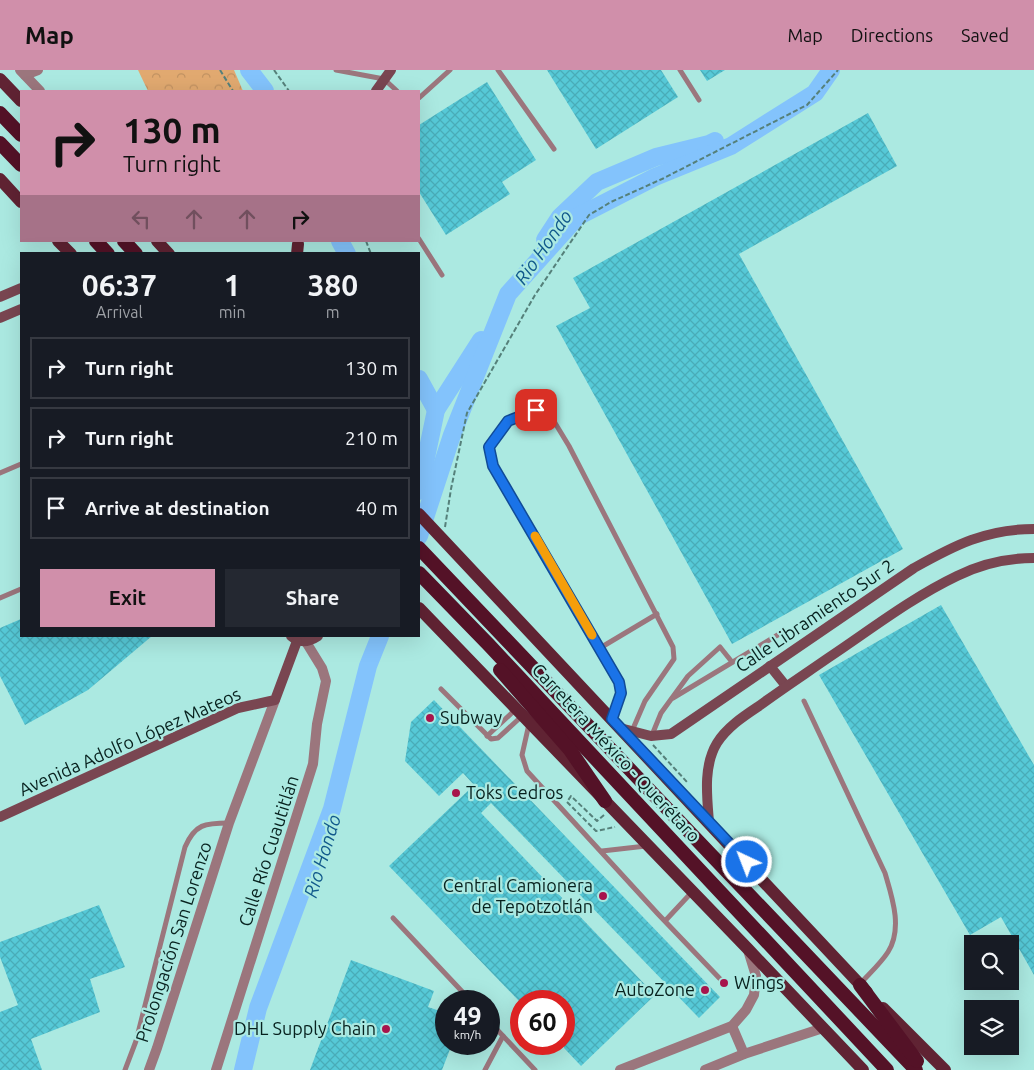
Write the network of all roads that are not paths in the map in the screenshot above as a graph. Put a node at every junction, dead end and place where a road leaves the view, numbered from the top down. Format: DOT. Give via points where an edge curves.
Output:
graph roads {
  1 [pos="38,70"];
  2 [pos="336,70"];
  3 [pos="391,70"];
  4 [pos="450,70"];
  5 [pos="498,70"];
  6 [pos="680,70"];
  7 [pos="23,72"];
  8 [pos="0,79"];
  9 [pos="384,79"];
  10 [pos="39,90"];
  11 [pos="377,90"];
  12 [pos="396,90"];
  13 [pos="420,97"];
  14 [pos="20,100"];
  15 [pos="699,100"];
  16 [pos="0,113"];
  17 [pos="20,134"];
  18 [pos="0,143"];
  19 [pos="0,148"];
  20 [pos="554,149"];
  21 [pos="20,164"];
  22 [pos="20,164"];
  23 [pos="0,180"];
  24 [pos="20,201"];
  25 [pos="420,241"];
  26 [pos="97,242"];
  27 [pos="125,242"];
  28 [pos="158,242"];
  29 [pos="106,252"];
  30 [pos="134,252"];
  31 [pos="167,252"];
  32 [pos="442,275"];
  33 [pos="20,288"];
  34 [pos="0,298"];
  35 [pos="20,309"];
  36 [pos="0,318"];
  37 [pos="20,464"];
  38 [pos="0,474"];
  39 [pos="420,515"];
  40 [pos="1034,529"];
  41 [pos="420,549"];
  42 [pos="1034,558"];
  43 [pos="421,575"];
  44 [pos="20,589"];
  45 [pos="0,598"];
  46 [pos="420,609"];
  47 [pos="657,614"];
  48 [pos="781,633"];
  49 [pos="313,637"];
  50 [pos="298,640"];
  51 [pos="489,645"];
  52 [pos="600,648"];
  53 [pos="732,662"];
  54 [pos="770,666"];
  55 [pos="786,686"];
  56 [pos="441,688"];
  57 [pos="275,700"];
  58 [pos="670,700"];
  59 [pos="804,701"];
  60 [pos="522,716"];
  61 [pos="621,726"];
  62 [pos="487,736"];
  63 [pos="651,736"];
  64 [pos="605,800"];
  65 [pos="0,817"];
  66 [pos="709,822"];
  67 [pos="229,823"];
  68 [pos="648,845"];
  69 [pos="602,851"];
  70 [pos="692,891"];
  71 [pos="392,918"];
  72 [pos="665,921"];
  73 [pos="748,949"];
  74 [pos="724,983"];
  75 [pos="860,985"];
  76 [pos="461,990"];
  77 [pos="732,1026"];
  78 [pos="823,1028"];
  79 [pos="500,1033"];
  80 [pos="503,1036"];
  81 [pos="744,1054"];
  82 [pos="125,1070"];
  83 [pos="149,1070"];
  84 [pos="216,1070"];
  85 [pos="485,1070"];
  86 [pos="535,1070"];
  87 [pos="620,1070"];
  88 [pos="705,1070"];
  89 [pos="863,1070"];
  90 [pos="887,1070"];
  91 [pos="916,1070"];
  92 [pos="923,1070"];
  93 [pos="945,1070"];
  1 -- 7 [label="street"];
  2 -- 9 [label="lane"];
  3 -- 9 [label="main road"];
  4 -- 13 [label="lane"];
  5 -- 20 [label="lane"];
  6 -- 15 [label="lane"];
  7 -- 10 [label="street"];
  8 -- 14 [label="main road"];
  9 -- 11 [label="main road"];
  9 -- 12 [label="lane"];
  16 -- 17 [label="highway"];
  18 -- 21 [label="highway"];
  19 -- 22 [label="highway"];
  23 -- 24 [label="main road"];
  25 -- 32 [label="lane"];
  26 -- 29 [label="highway"];
  27 -- 30 [label="highway"];
  28 -- 31 [label="main road"];
  33 -- 34 [label="main road"];
  35 -- 36 [label="main road"];
  37 -- 38 [label="lane"];
  39 -- 61 [label="main road"];
  40 -- 54 [label="main road, Calle Libramiento Sur 2" via="989,533 951,547 914,568"];
  41 -- 91 [label="highway, Carretera México - Querétaro"];
  42 -- 55 [label="main road" via="987,564 957,576 928,591"];
  43 -- 51 [label="highway, Carretera México - Querétaro"];
  44 -- 45 [label="lane"];
  46 -- 60 [label="main road"];
  47 -- 52 [label="lane"];
  47 -- 52 [label="lane" via="552,418 536,410 508,421 489,447 493,466"];
  47 -- 61 [label="lane" via="674,647 674,659 645,701"];
  48 -- 53 [label="lane"];
  49 -- 50 [label="main road"];
  50 -- 57 [label="main road, Prolongación San Lorenzo"];
  50 -- 84 [label="street, Calle Río Cuautitlán" via="322,668 326,681 313,764"];
  51 -- 64 [label="highway" via="498,667 570,750"];
  51 -- 90 [label="highway, Carretera México - Querétaro"];
  52 -- 61 [label="lane" via="619,682"];
  53 -- 58 [label="lane"];
  53 -- 58 [label="lane" via="720,647 688,676"];
  54 -- 55 [label="main road"];
  54 -- 63 [label="main road, Calle Libramiento Sur 2" via="671,734"];
  55 -- 66 [label="main road" via="733,725 716,744 709,766"];
  56 -- 62 [label="lane"];
  57 -- 65 [label="main road, Avenida Adolfo López Mateos" via="238,708"];
  57 -- 67 [label="street, Prolongación San Lorenzo"];
  58 -- 63 [label="lane"];
  59 -- 75 [label="lane" via="885,873 894,901 895,933 888,951"];
  60 -- 62 [label="lane"];
  60 -- 62 [label="lane" via="498,738 494,740"];
  60 -- 64 [label="main road"];
  60 -- 69 [label="lane" via="522,755 527,771"];
  61 -- 63 [label="main road, Calle Libramiento Sur 2"];
  61 -- 66 [label="main road"];
  64 -- 68 [label="main road"];
  66 -- 75 [label="main road"];
  67 -- 82 [label="lane, Prolongación San Lorenzo" via="201,826 190,834 182,854 136,1041"];
  67 -- 83 [label="street, Prolongación San Lorenzo"];
  68 -- 69 [label="lane"];
  68 -- 70 [label="main road"];
  69 -- 72 [label="lane"];
  70 -- 72 [label="lane"];
  70 -- 73 [label="main road"];
  71 -- 76 [label="lane"];
  72 -- 74 [label="lane"];
  73 -- 77 [label="street" via="756,976 754,994"];
  73 -- 78 [label="main road"];
  75 -- 92 [label="highway"];
  75 -- 93 [label="main road"];
  77 -- 81 [label="street"];
  77 -- 87 [label="street"];
  78 -- 81 [label="street"];
  78 -- 89 [label="main road"];
  79 -- 80 [label="lane"];
  80 -- 85 [label="lane"];
  80 -- 86 [label="lane"];
  81 -- 88 [label="street"];
}
